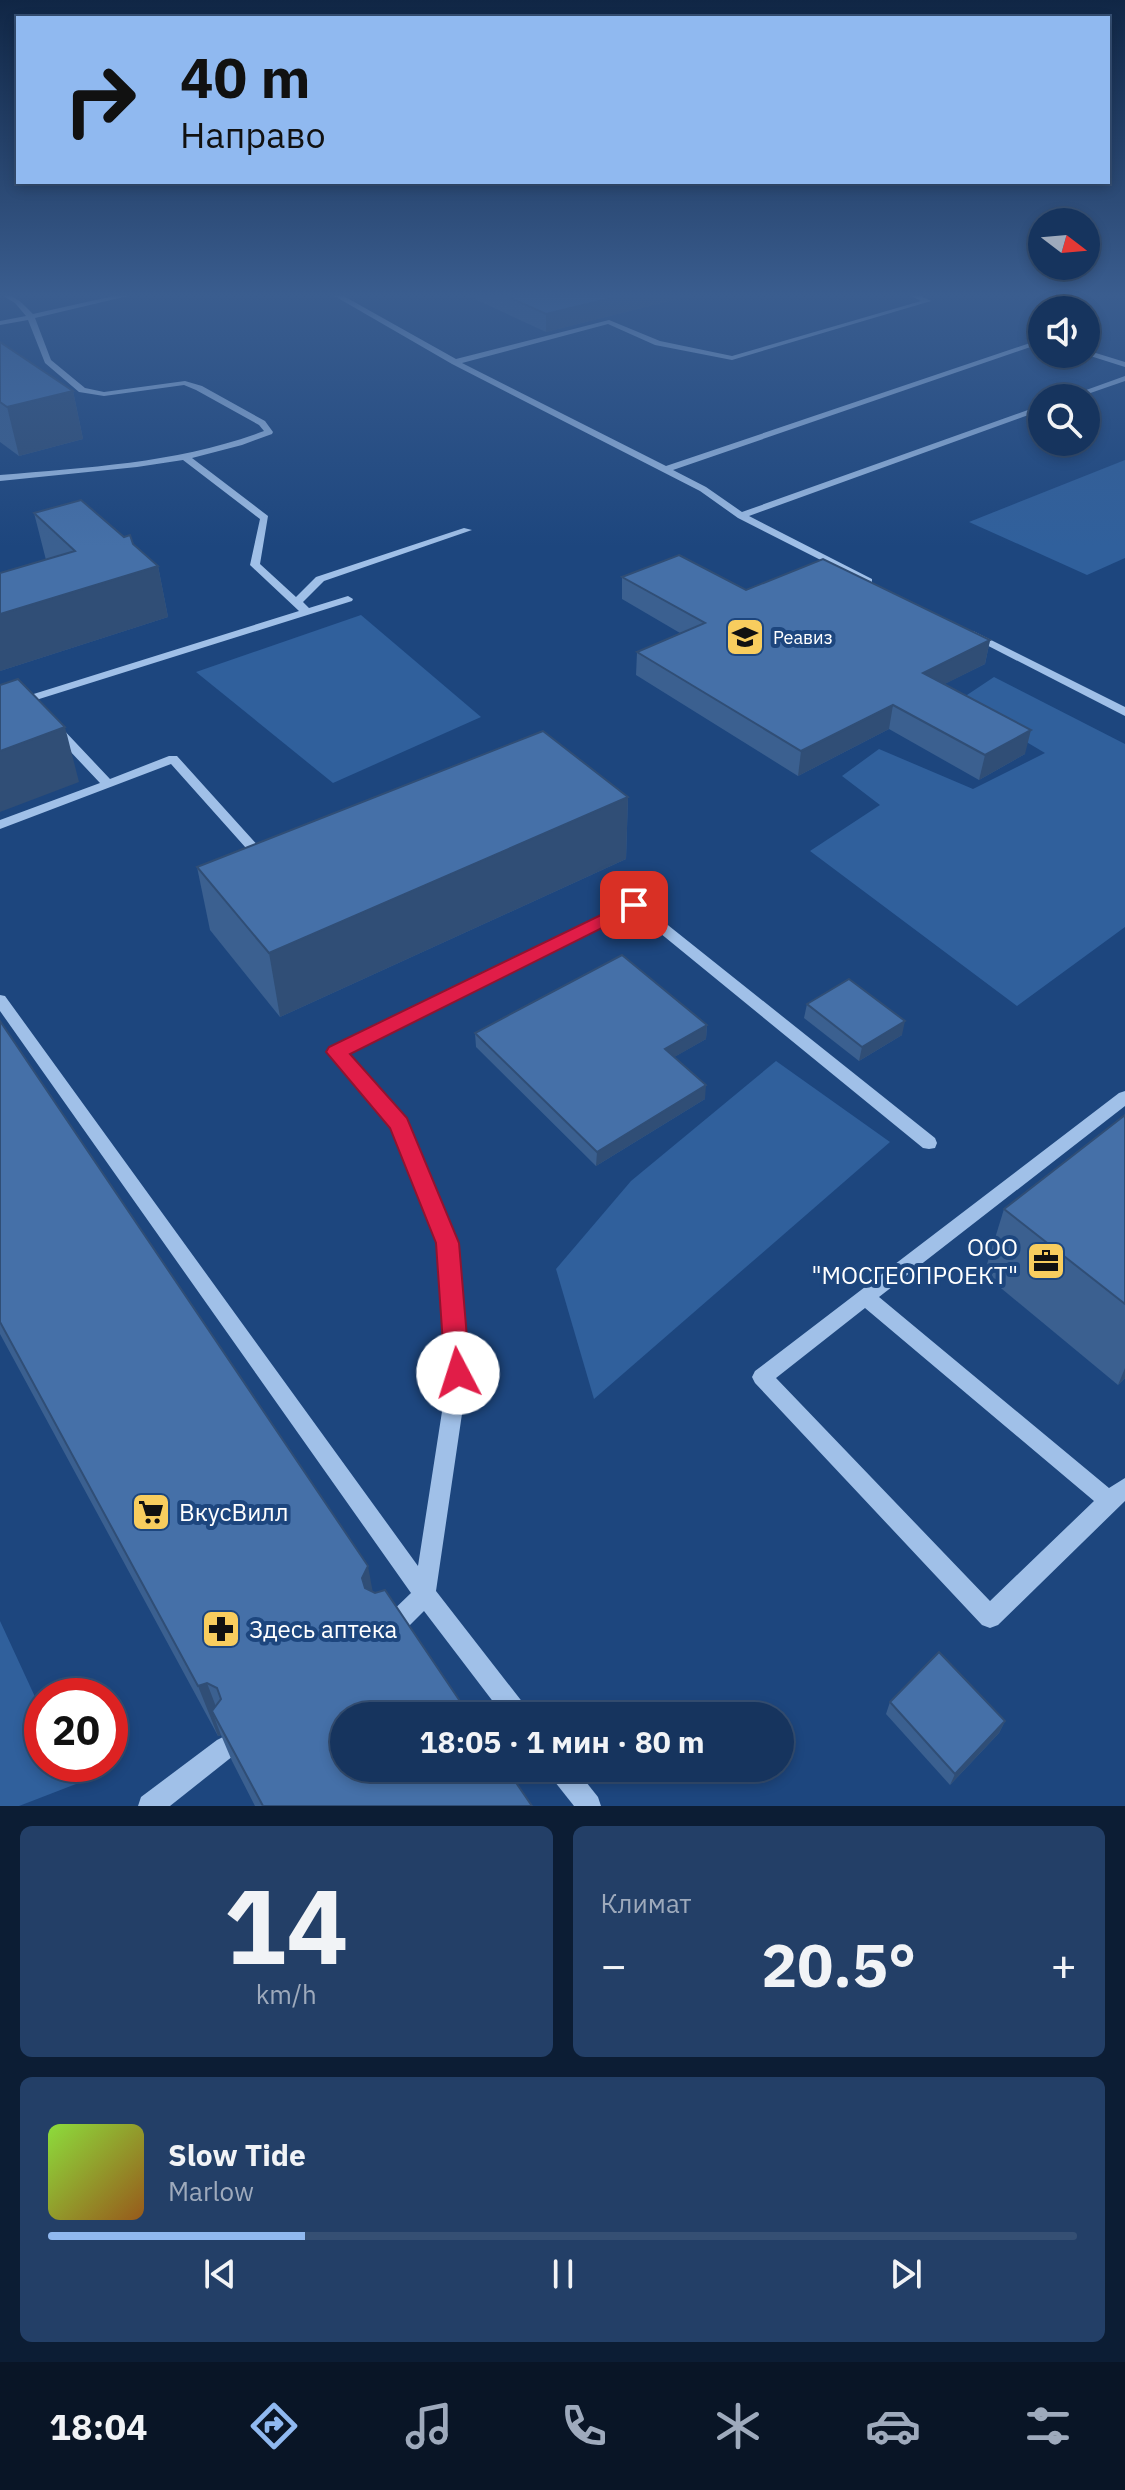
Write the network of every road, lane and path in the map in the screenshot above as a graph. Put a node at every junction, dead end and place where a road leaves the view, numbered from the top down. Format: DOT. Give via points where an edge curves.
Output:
graph roads {
  1 [pos="68,378"];
  2 [pos="487,378"];
  3 [pos="933,378"];
  4 [pos="1125,378"];
  5 [pos="1100,387"];
  6 [pos="1028,412"];
  7 [pos="183,456"];
  8 [pos="664,470"];
  9 [pos="0,478"];
  10 [pos="741,516"];
  11 [pos="467,530"];
  12 [pos="883,589"];
  13 [pos="348,599"];
  14 [pos="297,602"];
  15 [pos="307,612"];
  16 [pos="968,632"];
  17 [pos="28,699"];
  18 [pos="14,704"];
  19 [pos="1125,712"];
  20 [pos="108,784"];
  21 [pos="0,825"];
  22 [pos="273,849"];
  23 [pos="0,1000"];
  24 [pos="1125,1097"];
  25 [pos="929,1143"];
  26 [pos="865,1297"];
  27 [pos="1117,1494"];
  28 [pos="425,1594"];
  29 [pos="386,1632"];
  30 [pos="508,1702"];
  31 [pos="225,1748"];
  32 [pos="571,1782"];
  33 [pos="150,1806"];
  34 [pos="589,1806"];
  1 -- 7 [label="lane" via="82,390 104,394 185,383 262,423 269,432"];
  2 -- 8 [label="lane"];
  3 -- 8 [label="lane"];
  4 -- 5 [label="lane"];
  6 -- 10 [label="lane"];
  7 -- 9 [label="lane"];
  7 -- 14 [label="lane" via="265,518 255,565"];
  8 -- 10 [label="lane"];
  10 -- 12 [label="lane"];
  11 -- 14 [label="lane" via="320,579"];
  13 -- 15 [label="lane"];
  14 -- 15 [label="lane"];
  15 -- 17 [label="lane"];
  16 -- 19 [label="lane"];
  17 -- 18 [label="lane"];
  17 -- 20 [label="lane"];
  20 -- 21 [label="lane"];
  20 -- 22 [label="lane" via="173,759 259,854"];
  23 -- 28 [label="lane"];
  24 -- 26 [label="lane"];
  25 -- 28 [label="lane" via="634,905 336,1052 400,1124 447,1243 458,1373"];
  26 -- 27 [label="lane"];
  26 -- 27 [label="lane" via="762,1377 990,1617"];
  28 -- 29 [label="lane"];
  28 -- 30 [label="lane"];
  31 -- 33 [label="lane"];
  32 -- 34 [label="lane"];
}
